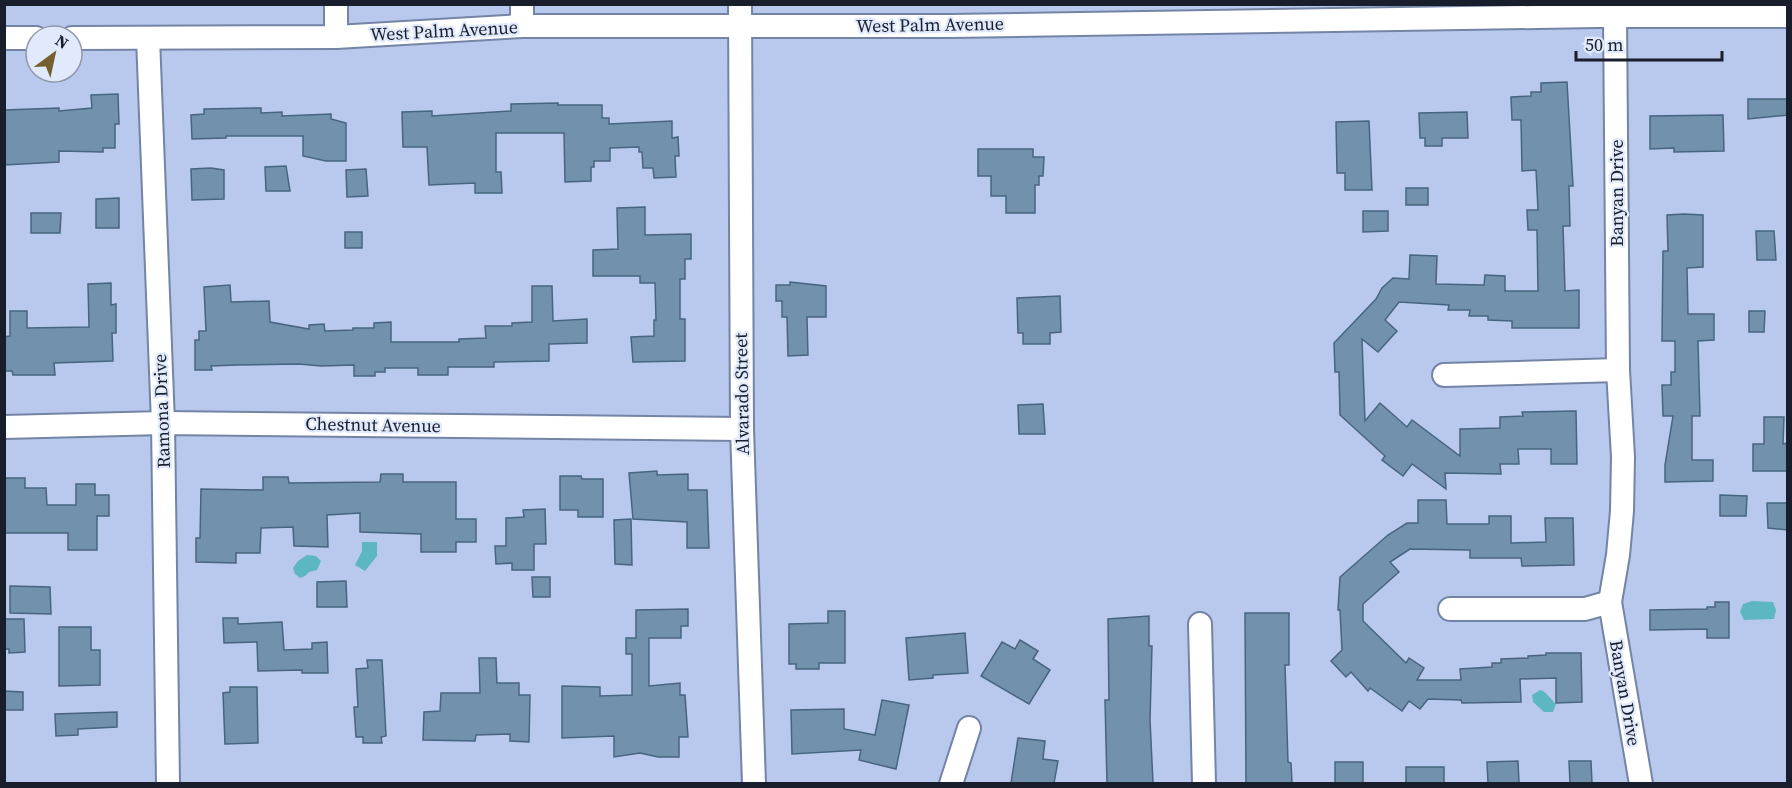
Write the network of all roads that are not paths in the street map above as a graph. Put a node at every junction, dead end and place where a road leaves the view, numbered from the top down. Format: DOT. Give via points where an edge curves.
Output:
graph roads {
  1 [pos="336,4"];
  2 [pos="1040,14"];
  3 [pos="522,15"];
  4 [pos="740,15"];
  5 [pos="1615,16"];
  6 [pos="1788,16"];
  7 [pos="336,37"];
  8 [pos="4,38"];
  9 [pos="24,38"];
  10 [pos="84,38"];
  11 [pos="148,38"];
  12 [pos="1618,370"];
  13 [pos="1444,375"];
  14 [pos="163,423"];
  15 [pos="4,427"];
  16 [pos="742,429"];
  17 [pos="1610,602"];
  18 [pos="1450,609"];
  19 [pos="1200,624"];
  20 [pos="969,728"];
  21 [pos="168,783"];
  22 [pos="754,783"];
  23 [pos="951,783"];
  24 [pos="1204,783"];
  25 [pos="1641,783"];
  1 -- 7 [label="street"];
  2 -- 4 [label="street, West Palm Avenue" via="950,26"];
  2 -- 5 [label="street, West Palm Avenue"];
  3 -- 4 [label="street, West Palm Avenue"];
  3 -- 7 [label="street, West Palm Avenue"];
  4 -- 16 [label="street, Alvarado Street"];
  5 -- 6 [label="street, West Palm Avenue"];
  5 -- 12 [label="street, Banyan Drive"];
  7 -- 11 [label="street, West Palm Avenue"];
  8 -- 9 [label="street"];
  10 -- 11 [label="street, West Palm Avenue"];
  11 -- 14 [label="street, Ramona Drive"];
  12 -- 13 [label="street"];
  12 -- 17 [label="street, Banyan Drive" via="1622,511"];
  14 -- 15 [label="street, Chestnut Avenue"];
  14 -- 16 [label="street, Chestnut Avenue"];
  14 -- 21 [label="street, Ramona Drive"];
  16 -- 22 [label="street, Alvarado Street"];
  17 -- 18 [label="street" via="1586,609"];
  17 -- 25 [label="street, Banyan Drive"];
  19 -- 24 [label="street"];
  20 -- 23 [label="street"];
}
